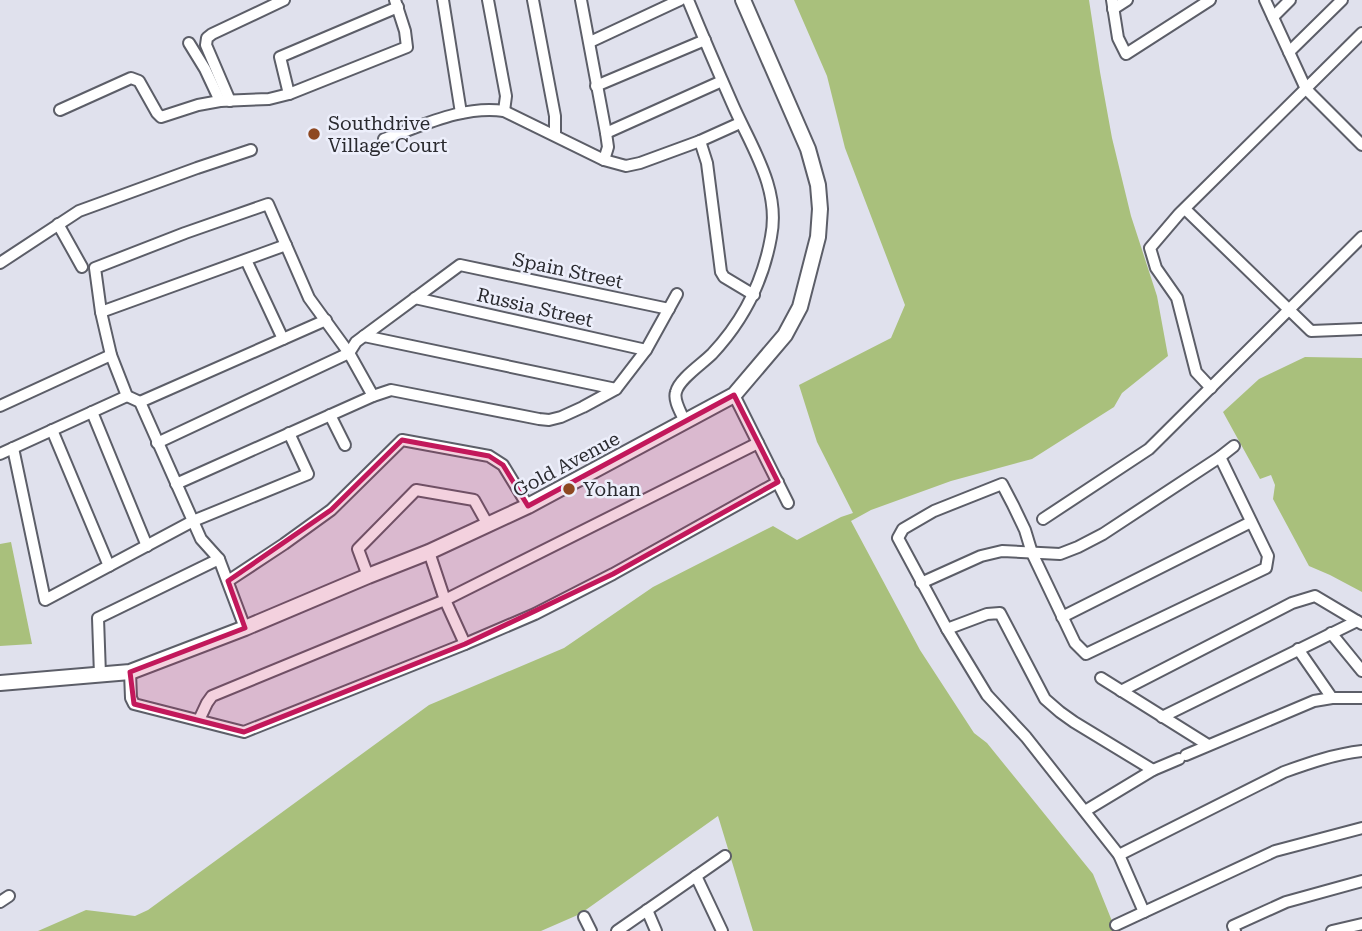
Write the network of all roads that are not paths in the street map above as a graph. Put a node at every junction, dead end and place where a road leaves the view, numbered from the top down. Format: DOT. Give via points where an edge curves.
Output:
graph roads {
  1 [pos="284,0"];
  2 [pos="443,0"];
  3 [pos="488,0"];
  4 [pos="533,0"];
  5 [pos="581,0"];
  6 [pos="680,0"];
  7 [pos="688,0"];
  8 [pos="743,0"];
  9 [pos="1127,0"];
  10 [pos="1210,0"];
  11 [pos="1265,0"];
  12 [pos="1290,0"];
  13 [pos="1342,0"];
  14 [pos="396,4"];
  15 [pos="1113,4"];
  16 [pos="1273,17"];
  17 [pos="1362,33"];
  18 [pos="705,40"];
  19 [pos="590,42"];
  20 [pos="189,43"];
  21 [pos="1289,52"];
  22 [pos="722,81"];
  23 [pos="596,86"];
  24 [pos="1306,89"];
  25 [pos="289,94"];
  26 [pos="225,101"];
  27 [pos="60,110"];
  28 [pos="504,111"];
  29 [pos="461,113"];
  30 [pos="740,123"];
  31 [pos="606,133"];
  32 [pos="555,135"];
  33 [pos="384,139"];
  34 [pos="700,141"];
  35 [pos="1362,145"];
  36 [pos="251,150"];
  37 [pos="604,160"];
  38 [pos="1185,209"];
  39 [pos="58,224"];
  40 [pos="1362,237"];
  41 [pos="286,245"];
  42 [pos="246,260"];
  43 [pos="0,262"];
  44 [pos="82,267"];
  45 [pos="677,294"];
  46 [pos="754,295"];
  47 [pos="415,298"];
  48 [pos="668,309"];
  49 [pos="1289,310"];
  50 [pos="101,312"];
  51 [pos="326,320"];
  52 [pos="1362,328"];
  53 [pos="363,336"];
  54 [pos="283,339"];
  55 [pos="646,350"];
  56 [pos="349,353"];
  57 [pos="111,355"];
  58 [pos="1211,388"];
  59 [pos="616,389"];
  60 [pos="734,395"];
  61 [pos="127,396"];
  62 [pos="373,396"];
  63 [pos="2,401"];
  64 [pos="140,402"];
  65 [pos="92,412"];
  66 [pos="330,415"];
  67 [pos="685,422"];
  68 [pos="52,430"];
  69 [pos="289,433"];
  70 [pos="157,443"];
  71 [pos="758,443"];
  72 [pos="345,444"];
  73 [pos="1234,446"];
  74 [pos="13,448"];
  75 [pos="0,454"];
  76 [pos="1220,457"];
  77 [pos="778,482"];
  78 [pos="176,484"];
  79 [pos="788,503"];
  80 [pos="528,506"];
  81 [pos="1043,519"];
  82 [pos="193,521"];
  83 [pos="1251,522"];
  84 [pos="488,525"];
  85 [pos="147,546"];
  86 [pos="429,552"];
  87 [pos="1032,553"];
  88 [pos="219,559"];
  89 [pos="109,566"];
  90 [pos="368,576"];
  91 [pos="228,581"];
  92 [pos="921,583"];
  93 [pos="446,600"];
  94 [pos="1062,617"];
  95 [pos="1359,623"];
  96 [pos="245,628"];
  97 [pos="947,629"];
  98 [pos="1331,633"];
  99 [pos="466,644"];
  100 [pos="1297,649"];
  101 [pos="1362,670"];
  102 [pos="130,672"];
  103 [pos="100,675"];
  104 [pos="1101,678"];
  105 [pos="0,683"];
  106 [pos="1121,691"];
  107 [pos="1332,698"];
  108 [pos="1362,698"];
  109 [pos="1163,717"];
  110 [pos="199,720"];
  111 [pos="1208,746"];
  112 [pos="1362,751"];
  113 [pos="1153,770"];
  114 [pos="1085,811"];
  115 [pos="1362,828"];
  116 [pos="1119,855"];
  117 [pos="725,856"];
  118 [pos="696,876"];
  119 [pos="1362,881"];
  120 [pos="647,910"];
  121 [pos="1144,912"];
  122 [pos="584,917"];
  123 [pos="1362,924"];
  124 [pos="1116,925"];
  125 [pos="591,931"];
  126 [pos="617,931"];
  127 [pos="656,931"];
  128 [pos="722,931"];
  129 [pos="1235,931"];
  130 [pos="1332,931"];
  1 -- 26 [label="street" via="207,38"];
  2 -- 29 [label="street"];
  3 -- 28 [label="street" via="506,96"];
  4 -- 32 [label="street"];
  5 -- 19 [label="street"];
  6 -- 19 [label="street"];
  7 -- 18 [label="street"];
  8 -- 60 [label="street, Gold Avenue" via="808,149 820,209 818,237 800,307 785,335"];
  9 -- 15 [label="street"];
  10 -- 15 [label="street" via="1126,54 1118,38"];
  11 -- 16 [label="street"];
  12 -- 16 [label="street"];
  13 -- 21 [label="street"];
  14 -- 25 [label="street" via="280,57"];
  14 -- 25 [label="street" via="407,47"];
  16 -- 21 [label="street"];
  17 -- 24 [label="street"];
  18 -- 22 [label="street"];
  18 -- 23 [label="street"];
  19 -- 23 [label="street"];
  20 -- 26 [label="street"];
  21 -- 24 [label="street"];
  22 -- 30 [label="street"];
  22 -- 31 [label="street"];
  23 -- 31 [label="street"];
  24 -- 35 [label="street"];
  24 -- 38 [label="street"];
  25 -- 26 [label="street"];
  26 -- 27 [label="street" via="161,117 139,81 131,78"];
  28 -- 29 [label="street"];
  28 -- 32 [label="street"];
  29 -- 33 [label="street"];
  30 -- 34 [label="street"];
  30 -- 46 [label="street" via="765,171 773,209 772,235"];
  31 -- 37 [label="street"];
  32 -- 37 [label="street"];
  34 -- 37 [label="street" via="626,166"];
  34 -- 46 [label="street" via="721,272"];
  36 -- 39 [label="street" via="79,211"];
  38 -- 49 [label="street"];
  38 -- 58 [label="street" via="1150,251 1177,298 1196,372"];
  39 -- 43 [label="street"];
  39 -- 44 [label="street"];
  40 -- 49 [label="street"];
  41 -- 42 [label="street"];
  41 -- 50 [label="street" via="268,204 185,233 95,268"];
  41 -- 51 [label="street" via="309,298"];
  42 -- 50 [label="street"];
  42 -- 54 [label="street"];
  45 -- 48 [label="street"];
  46 -- 67 [label="street" via="712,353 676,391"];
  47 -- 48 [label="street, Spain Street" via="460,265"];
  47 -- 53 [label="street"];
  47 -- 55 [label="street, Russia Street"];
  48 -- 55 [label="street"];
  49 -- 52 [label="street" via="1311,331"];
  49 -- 58 [label="street"];
  50 -- 57 [label="street"];
  51 -- 54 [label="street"];
  51 -- 56 [label="street"];
  53 -- 56 [label="street"];
  53 -- 59 [label="street"];
  54 -- 64 [label="street"];
  55 -- 59 [label="street"];
  56 -- 62 [label="street"];
  56 -- 70 [label="street"];
  57 -- 61 [label="street"];
  57 -- 63 [label="street"];
  58 -- 81 [label="street" via="1149,449"];
  59 -- 62 [label="street" via="550,420 391,390"];
  60 -- 67 [label="street, Gold Avenue"];
  60 -- 71 [label="street"];
  61 -- 64 [label="street"];
  61 -- 65 [label="street"];
  62 -- 66 [label="street"];
  64 -- 70 [label="street"];
  65 -- 68 [label="street"];
  65 -- 85 [label="street"];
  66 -- 69 [label="street"];
  66 -- 72 [label="street"];
  67 -- 80 [label="street, Gold Avenue"];
  68 -- 74 [label="street"];
  68 -- 89 [label="street"];
  69 -- 78 [label="street"];
  69 -- 82 [label="street" via="308,474"];
  70 -- 78 [label="street"];
  71 -- 77 [label="street"];
  71 -- 93 [label="street"];
  73 -- 76 [label="street"];
  74 -- 75 [label="street"];
  74 -- 89 [label="street" via="45,600"];
  76 -- 83 [label="street"];
  76 -- 87 [label="street" via="1078,547 1060,554"];
  77 -- 79 [label="street"];
  77 -- 99 [label="street" via="613,574"];
  78 -- 82 [label="street"];
  80 -- 84 [label="street, Gold Avenue"];
  80 -- 91 [label="street" via="503,465 489,456 402,440 331,510"];
  82 -- 85 [label="street"];
  82 -- 88 [label="street" via="201,539"];
  83 -- 94 [label="street"];
  83 -- 94 [label="street" via="1268,556 1266,568 1251,576 1086,654"];
  84 -- 86 [label="street, Gold Avenue"];
  84 -- 90 [label="street" via="474,500 416,490 358,549"];
  85 -- 89 [label="street"];
  86 -- 90 [label="street, Gold Avenue"];
  86 -- 93 [label="street"];
  87 -- 92 [label="street" via="1002,551 981,556"];
  87 -- 92 [label="street" via="1002,484 902,529 898,538"];
  87 -- 94 [label="street"];
  88 -- 91 [label="street"];
  88 -- 103 [label="street" via="98,618"];
  90 -- 96 [label="street, Gold Avenue"];
  91 -- 96 [label="street"];
  92 -- 97 [label="street"];
  93 -- 99 [label="street"];
  93 -- 110 [label="street" via="221,692 209,699"];
  95 -- 98 [label="street"];
  95 -- 106 [label="street" via="1315,596 1292,603"];
  96 -- 102 [label="street, Gold Avenue"];
  97 -- 113 [label="street" via="1000,613 1045,699"];
  97 -- 114 [label="street" via="987,695"];
  98 -- 100 [label="street"];
  98 -- 101 [label="street"];
  99 -- 110 [label="street" via="244,732"];
  100 -- 107 [label="street"];
  100 -- 109 [label="street"];
  102 -- 103 [label="street, Gold Avenue"];
  102 -- 110 [label="street" via="134,705"];
  103 -- 105 [label="street, Gold Avenue"];
  104 -- 106 [label="street"];
  106 -- 109 [label="street"];
  107 -- 108 [label="street"];
  107 -- 111 [label="street" via="1314,701"];
  109 -- 111 [label="street"];
  111 -- 113 [label="street"];
  112 -- 116 [label="street" via="1284,772"];
  113 -- 114 [label="street"];
  114 -- 116 [label="street"];
  115 -- 121 [label="street" via="1275,851"];
  116 -- 121 [label="street"];
  117 -- 118 [label="street"];
  118 -- 120 [label="street"];
  118 -- 128 [label="street"];
  119 -- 129 [label="street" via="1286,902 1233,926"];
  120 -- 126 [label="street"];
  120 -- 127 [label="street"];
  121 -- 124 [label="street"];
  122 -- 125 [label="street"];
  123 -- 130 [label="street"];
}
